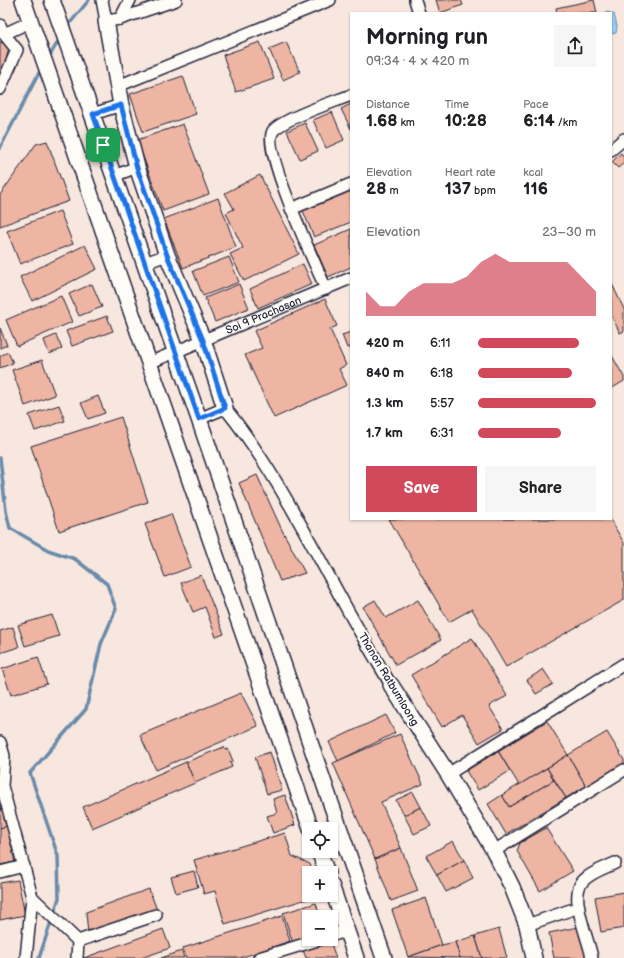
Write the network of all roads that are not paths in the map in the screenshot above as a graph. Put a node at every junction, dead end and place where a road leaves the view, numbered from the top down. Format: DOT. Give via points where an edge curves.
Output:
graph roads {
  1 [pos="23,0"];
  2 [pos="52,0"];
  3 [pos="102,0"];
  4 [pos="130,0"];
  5 [pos="176,0"];
  6 [pos="330,0"];
  7 [pos="415,0"];
  8 [pos="419,12"];
  9 [pos="113,20"];
  10 [pos="32,25"];
  11 [pos="2,30"];
  12 [pos="118,86"];
  13 [pos="0,89"];
  14 [pos="350,95"];
  15 [pos="121,105"];
  16 [pos="93,114"];
  17 [pos="624,139"];
  18 [pos="612,149"];
  19 [pos="137,168"];
  20 [pos="114,176"];
  21 [pos="350,184"];
  22 [pos="291,209"];
  23 [pos="167,255"];
  24 [pos="144,263"];
  25 [pos="350,278"];
  26 [pos="326,289"];
  27 [pos="203,340"];
  28 [pos="175,352"];
  29 [pos="149,363"];
  30 [pos="225,408"];
  31 [pos="199,419"];
  32 [pos="624,664"];
  33 [pos="391,686"];
  34 [pos="0,742"];
  35 [pos="624,770"];
  36 [pos="1,773"];
  37 [pos="448,774"];
  38 [pos="309,822"];
  39 [pos="494,851"];
  40 [pos="615,862"];
  41 [pos="24,866"];
  42 [pos="0,872"];
  43 [pos="32,896"];
  44 [pos="337,902"];
  45 [pos="579,908"];
  46 [pos="156,914"];
  47 [pos="527,926"];
  48 [pos="347,930"];
  49 [pos="338,933"];
  50 [pos="78,941"];
  51 [pos="302,945"];
  52 [pos="26,958"];
  53 [pos="77,958"];
  54 [pos="260,958"];
  55 [pos="356,958"];
  56 [pos="384,958"];
  57 [pos="534,958"];
  58 [pos="592,958"];
  1 -- 10 [label="main road"];
  2 -- 16 [label="main road"];
  3 -- 9 [label="street"];
  4 -- 9 [label="street"];
  5 -- 9 [label="street"];
  6 -- 12 [label="street"];
  7 -- 8 [label="street"];
  9 -- 12 [label="main road"];
  10 -- 11 [label="street"];
  10 -- 29 [label="main road"];
  11 -- 13 [label="street" via="17,50"];
  12 -- 15 [label="main road"];
  14 -- 22 [label="street" via="274,129 271,142"];
  15 -- 16 [label="street"];
  15 -- 19 [label="main road"];
  16 -- 20 [label="main road"];
  17 -- 18 [label="street"];
  19 -- 20 [label="street"];
  19 -- 23 [label="main road"];
  20 -- 24 [label="main road"];
  21 -- 22 [label="street"];
  22 -- 26 [label="street"];
  23 -- 24 [label="street"];
  23 -- 27 [label="main road"];
  24 -- 28 [label="main road"];
  25 -- 26 [label="street, Soi 9 Prachasan"];
  26 -- 27 [label="street, Soi 9 Prachasan"];
  27 -- 28 [label="street, Soi 9 Prachasan"];
  27 -- 30 [label="main road"];
  28 -- 29 [label="street, Soi 9 Prachasan"];
  28 -- 31 [label="main road"];
  29 -- 38 [label="main road"];
  30 -- 31 [label="street"];
  30 -- 33 [label="street, Thanon Ratbumloong" via="247,436 309,538"];
  31 -- 56 [label="main road"];
  32 -- 37 [label="street"];
  33 -- 37 [label="main road, Thanon Ratbumloong"];
  34 -- 36 [label="street" via="4,756"];
  35 -- 39 [label="street"];
  36 -- 41 [label="street" via="2,786"];
  37 -- 39 [label="main road, Thanon Ratbumloong"];
  39 -- 47 [label="main road, Thanon Ratbumloong"];
  40 -- 45 [label="street" via="584,879 579,885"];
  41 -- 42 [label="street"];
  41 -- 43 [label="street"];
  43 -- 50 [label="street"];
  43 -- 52 [label="street"];
  44 -- 48 [label="main road"];
  45 -- 47 [label="street"];
  45 -- 58 [label="street"];
  46 -- 50 [label="street"];
  47 -- 57 [label="main road, Thanon Ratbumloong"];
  48 -- 49 [label="street"];
  48 -- 55 [label="main road"];
  50 -- 53 [label="street"];
  51 -- 54 [label="street"];
}
